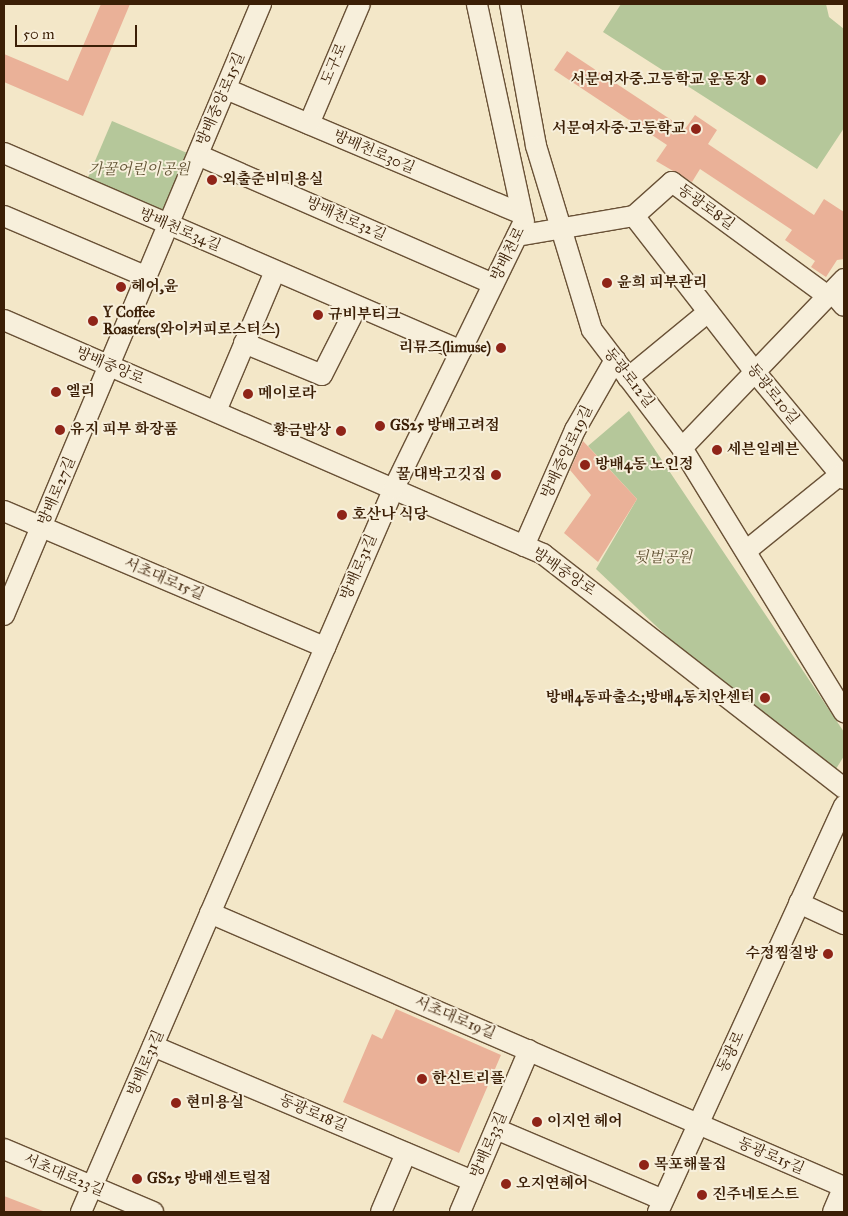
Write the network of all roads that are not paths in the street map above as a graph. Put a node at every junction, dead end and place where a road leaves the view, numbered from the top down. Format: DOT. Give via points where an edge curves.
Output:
graph roads {
  1 [pos="261,4"];
  2 [pos="360,4"];
  3 [pos="477,4"];
  4 [pos="510,4"];
  5 [pos="226,89"];
  6 [pos="309,124"];
  7 [pos="4,153"];
  8 [pos="198,155"];
  9 [pos="522,214"];
  10 [pos="4,216"];
  11 [pos="634,216"];
  12 [pos="169,225"];
  13 [pos="559,229"];
  14 [pos="517,236"];
  15 [pos="275,270"];
  16 [pos="147,277"];
  17 [pos="493,284"];
  18 [pos="837,293"];
  19 [pos="357,306"];
  20 [pos="708,312"];
  21 [pos="4,320"];
  22 [pos="244,343"];
  23 [pos="461,351"];
  24 [pos="615,360"];
  25 [pos="110,366"];
  26 [pos="755,372"];
  27 [pos="628,378"];
  28 [pos="216,411"];
  29 [pos="682,448"];
  30 [pos="842,477"];
  31 [pos="394,488"];
  32 [pos="4,511"];
  33 [pos="42,527"];
  34 [pos="524,546"];
  35 [pos="746,551"];
  36 [pos="8,592"];
  37 [pos="4,615"];
  38 [pos="325,647"];
  39 [pos="844,712"];
  40 [pos="844,788"];
  41 [pos="844,805"];
  42 [pos="799,903"];
  43 [pos="210,914"];
  44 [pos="844,924"];
  45 [pos="153,1046"];
  46 [pos="529,1050"];
  47 [pos="698,1125"];
  48 [pos="496,1128"];
  49 [pos="4,1149"];
  50 [pos="406,1153"];
  51 [pos="474,1181"];
  52 [pos="844,1186"];
  53 [pos="92,1187"];
  54 [pos="661,1206"];
  55 [pos="81,1212"];
  56 [pos="152,1212"];
  57 [pos="381,1212"];
  58 [pos="460,1212"];
  59 [pos="833,1212"];
  1 -- 5 [label="street, 방배중앙로15길"];
  2 -- 6 [label="street, 도구로"];
  3 -- 9 [label="street, 방배천로"];
  4 -- 13 [label="street, 동광로12길" via="536,146"];
  5 -- 6 [label="street, 방배천로30길"];
  5 -- 8 [label="street, 방배중앙로15길"];
  6 -- 9 [label="street, 방배천로30길"];
  7 -- 12 [label="street, 방배천로34길"];
  8 -- 12 [label="street, 방배중앙로15길"];
  8 -- 17 [label="street, 방배천로32길"];
  9 -- 14 [label="street, 방배천로" via="524,222"];
  10 -- 16 [label="street"];
  11 -- 13 [label="street"];
  11 -- 18 [label="street, 동광로8길" via="672,182"];
  11 -- 20 [label="street, 동광로10길"];
  12 -- 15 [label="street, 방배천로34길"];
  12 -- 16 [label="street, 방배중앙로15길"];
  13 -- 14 [label="street"];
  13 -- 24 [label="street, 동광로12길" via="592,330"];
  14 -- 17 [label="street, 방배천로"];
  15 -- 19 [label="street, 방배천로34길"];
  15 -- 22 [label="street"];
  16 -- 25 [label="street, 방배중앙로15길"];
  17 -- 23 [label="street, 방배천로"];
  18 -- 26 [label="street, 동광로8길"];
  19 -- 22 [label="street" via="322,375"];
  19 -- 23 [label="street, 방배천로34길"];
  20 -- 26 [label="street, 동광로10길"];
  20 -- 27 [label="street"];
  21 -- 25 [label="street, 방배중앙로"];
  22 -- 28 [label="street"];
  23 -- 31 [label="street, 방배천로"];
  24 -- 27 [label="street, 동광로12길"];
  24 -- 34 [label="street, 방배중앙로19길" via="575,430"];
  25 -- 28 [label="street, 방배중앙로"];
  25 -- 33 [label="street, 방배로27길"];
  26 -- 29 [label="street, 동광로8길"];
  26 -- 30 [label="street, 동광로10길"];
  27 -- 29 [label="street, 동광로12길"];
  28 -- 31 [label="street, 방배중앙로"];
  29 -- 35 [label="street, 동광로12길"];
  30 -- 35 [label="street, 동광로10길"];
  31 -- 34 [label="street, 방배중앙로"];
  31 -- 38 [label="street, 방배로31길"];
  32 -- 33 [label="street, 서초대로15길"];
  33 -- 36 [label="street, 방배로27길"];
  33 -- 38 [label="street, 서초대로15길"];
  34 -- 40 [label="street, 방배중앙로" via="543,554 584,583"];
  35 -- 39 [label="street, 동광로12길"];
  36 -- 37 [label="street, 방배로27길"];
  38 -- 43 [label="street, 방배로31길"];
  41 -- 42 [label="street, 동광로"];
  42 -- 44 [label="street"];
  42 -- 47 [label="street, 동광로"];
  43 -- 45 [label="street, 방배로31길"];
  43 -- 46 [label="street, 서초대로19길"];
  45 -- 50 [label="street, 동광로18길"];
  45 -- 53 [label="street, 방배로31길"];
  46 -- 47 [label="street, 서초대로19길"];
  46 -- 48 [label="street, 방배로33길"];
  47 -- 52 [label="street, 동광로15길"];
  47 -- 54 [label="street, 동광로"];
  48 -- 51 [label="street, 방배로33길"];
  48 -- 54 [label="street, 동광로"];
  49 -- 53 [label="street, 서초대로23길"];
  50 -- 51 [label="street, 동광로18길"];
  50 -- 57 [label="street"];
  51 -- 58 [label="street, 방배로33길"];
  52 -- 59 [label="street"];
  53 -- 55 [label="street, 방배로31길"];
  53 -- 56 [label="street, 서초대로23길"];
}
